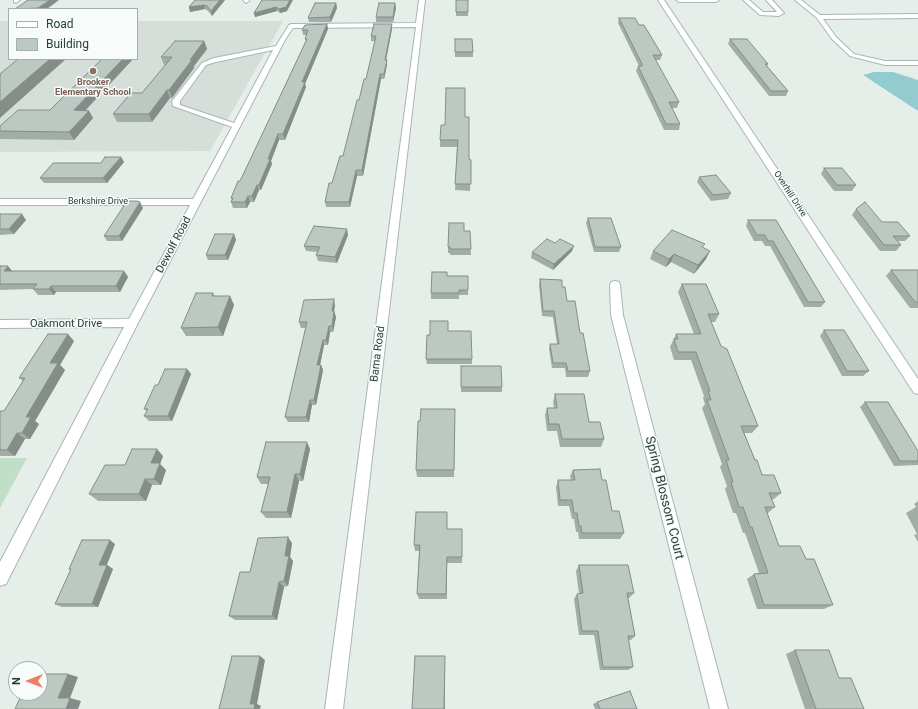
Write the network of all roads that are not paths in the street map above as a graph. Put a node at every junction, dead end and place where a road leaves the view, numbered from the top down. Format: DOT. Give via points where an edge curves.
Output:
graph roads {
  1 [pos="422,0"];
  2 [pos="661,0"];
  3 [pos="679,0"];
  4 [pos="716,0"];
  5 [pos="746,0"];
  6 [pos="769,0"];
  7 [pos="798,0"];
  8 [pos="819,16"];
  9 [pos="918,16"];
  10 [pos="418,25"];
  11 [pos="279,47"];
  12 [pos="918,63"];
  13 [pos="237,126"];
  14 [pos="0,202"];
  15 [pos="197,202"];
  16 [pos="616,285"];
  17 [pos="132,323"];
  18 [pos="0,324"];
  19 [pos="918,389"];
  20 [pos="0,578"];
  21 [pos="334,709"];
  22 [pos="719,709"];
  1 -- 10 [label="street, Bama Road"];
  2 -- 19 [label="street, Overhill Drive"];
  3 -- 4 [label="street"];
  5 -- 6 [label="street" via="762,14 779,14"];
  7 -- 8 [label="street"];
  8 -- 9 [label="street"];
  8 -- 12 [label="street" via="834,38 852,55 885,63"];
  10 -- 11 [label="street, Dewolf Road" via="292,26"];
  10 -- 21 [label="street, Bama Road"];
  11 -- 13 [label="street, Dewolf Road"];
  11 -- 13 [label="street" via="204,64 176,101 177,106"];
  13 -- 15 [label="street, Dewolf Road"];
  14 -- 15 [label="street, Berkshire Drive"];
  15 -- 17 [label="street, Dewolf Road"];
  16 -- 22 [label="street, Spring Blossom Court" via="617,315"];
  17 -- 18 [label="street, Oakmont Drive"];
  17 -- 20 [label="street, Dewolf Road"];
}
